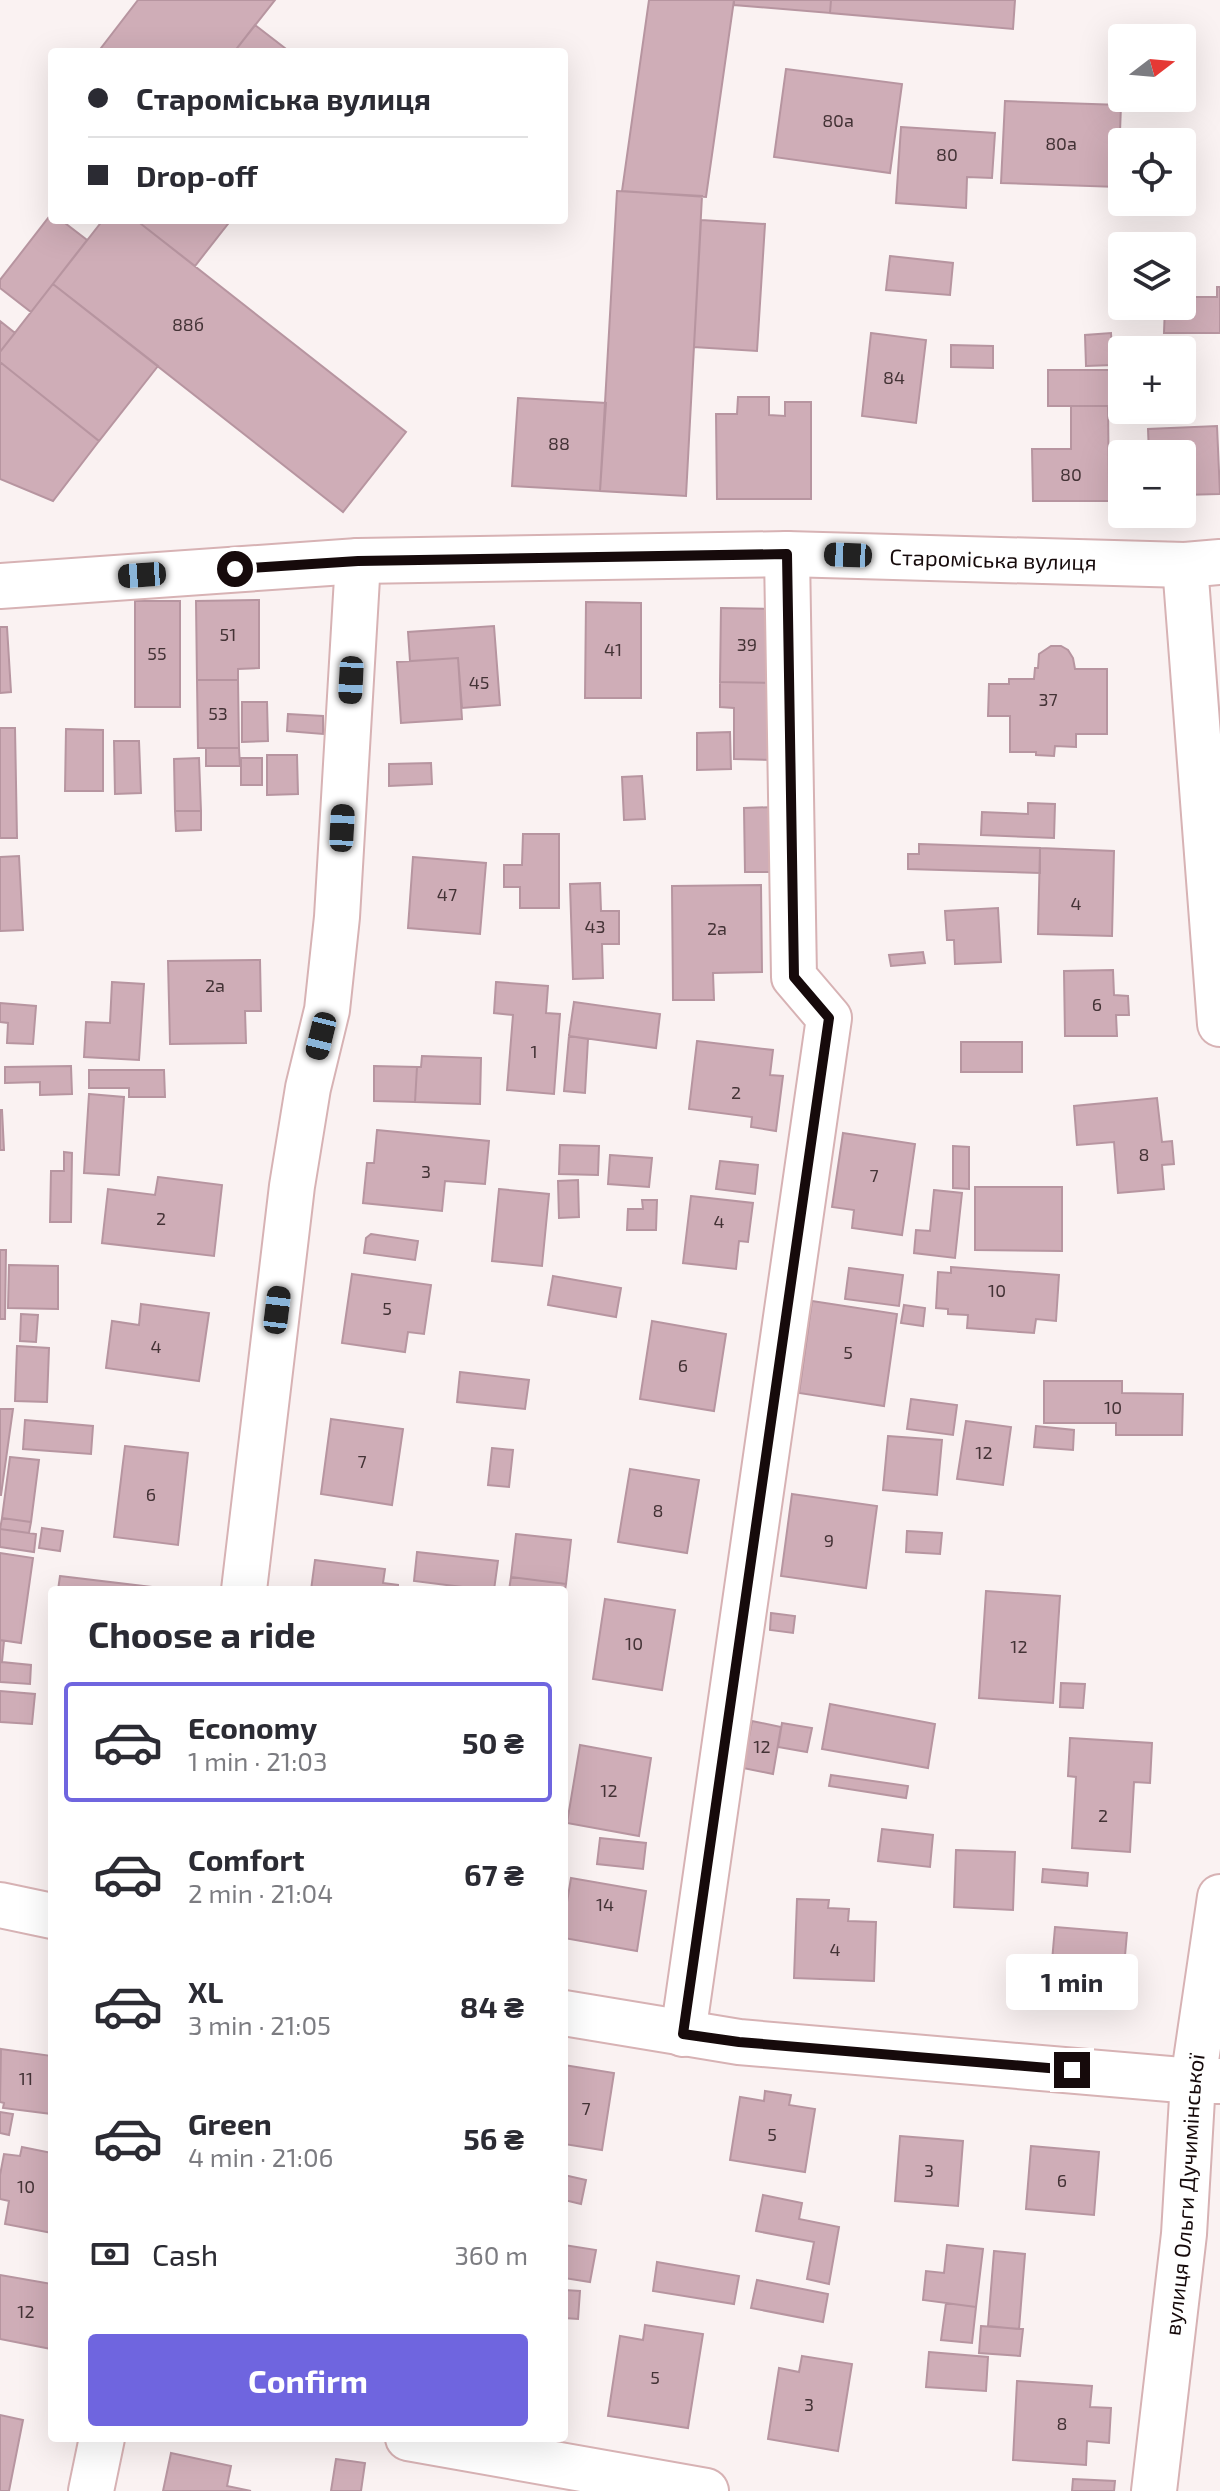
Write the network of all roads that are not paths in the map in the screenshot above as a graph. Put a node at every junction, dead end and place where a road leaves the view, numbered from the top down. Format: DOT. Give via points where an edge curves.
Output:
graph roads {
  1 [pos="787,554"];
  2 [pos="358,561"];
  3 [pos="1203,563"];
  4 [pos="0,586"];
  5 [pos="1220,1024"];
  6 [pos="244,1586"];
  7 [pos="1220,1897"];
  8 [pos="0,1905"];
  9 [pos="48,1915"];
  10 [pos="568,2014"];
  11 [pos="683,2034"];
  12 [pos="1206,2081"];
  13 [pos="101,2442"];
  14 [pos="430,2442"];
  15 [pos="91,2491"];
  16 [pos="706,2491"];
  17 [pos="1154,2491"];
  1 -- 2 [label="street, Староміська вулиця"];
  1 -- 3 [label="street, Староміська вулиця"];
  1 -- 11 [label="street" via="794,977 829,1018"];
  2 -- 4 [label="street, Староміська вулиця"];
  2 -- 6 [label="street" via="327,1010 292,1186"];
  3 -- 5 [label="street"];
  7 -- 12 [label="street, вулиця Ольги Дучимінської"];
  8 -- 9 [label="street"];
  10 -- 11 [label="street"];
  11 -- 12 [label="street"];
  12 -- 17 [label="street, вулиця Ольги Дучимінської"];
  13 -- 15 [label="street"];
  14 -- 16 [label="street"];
}
